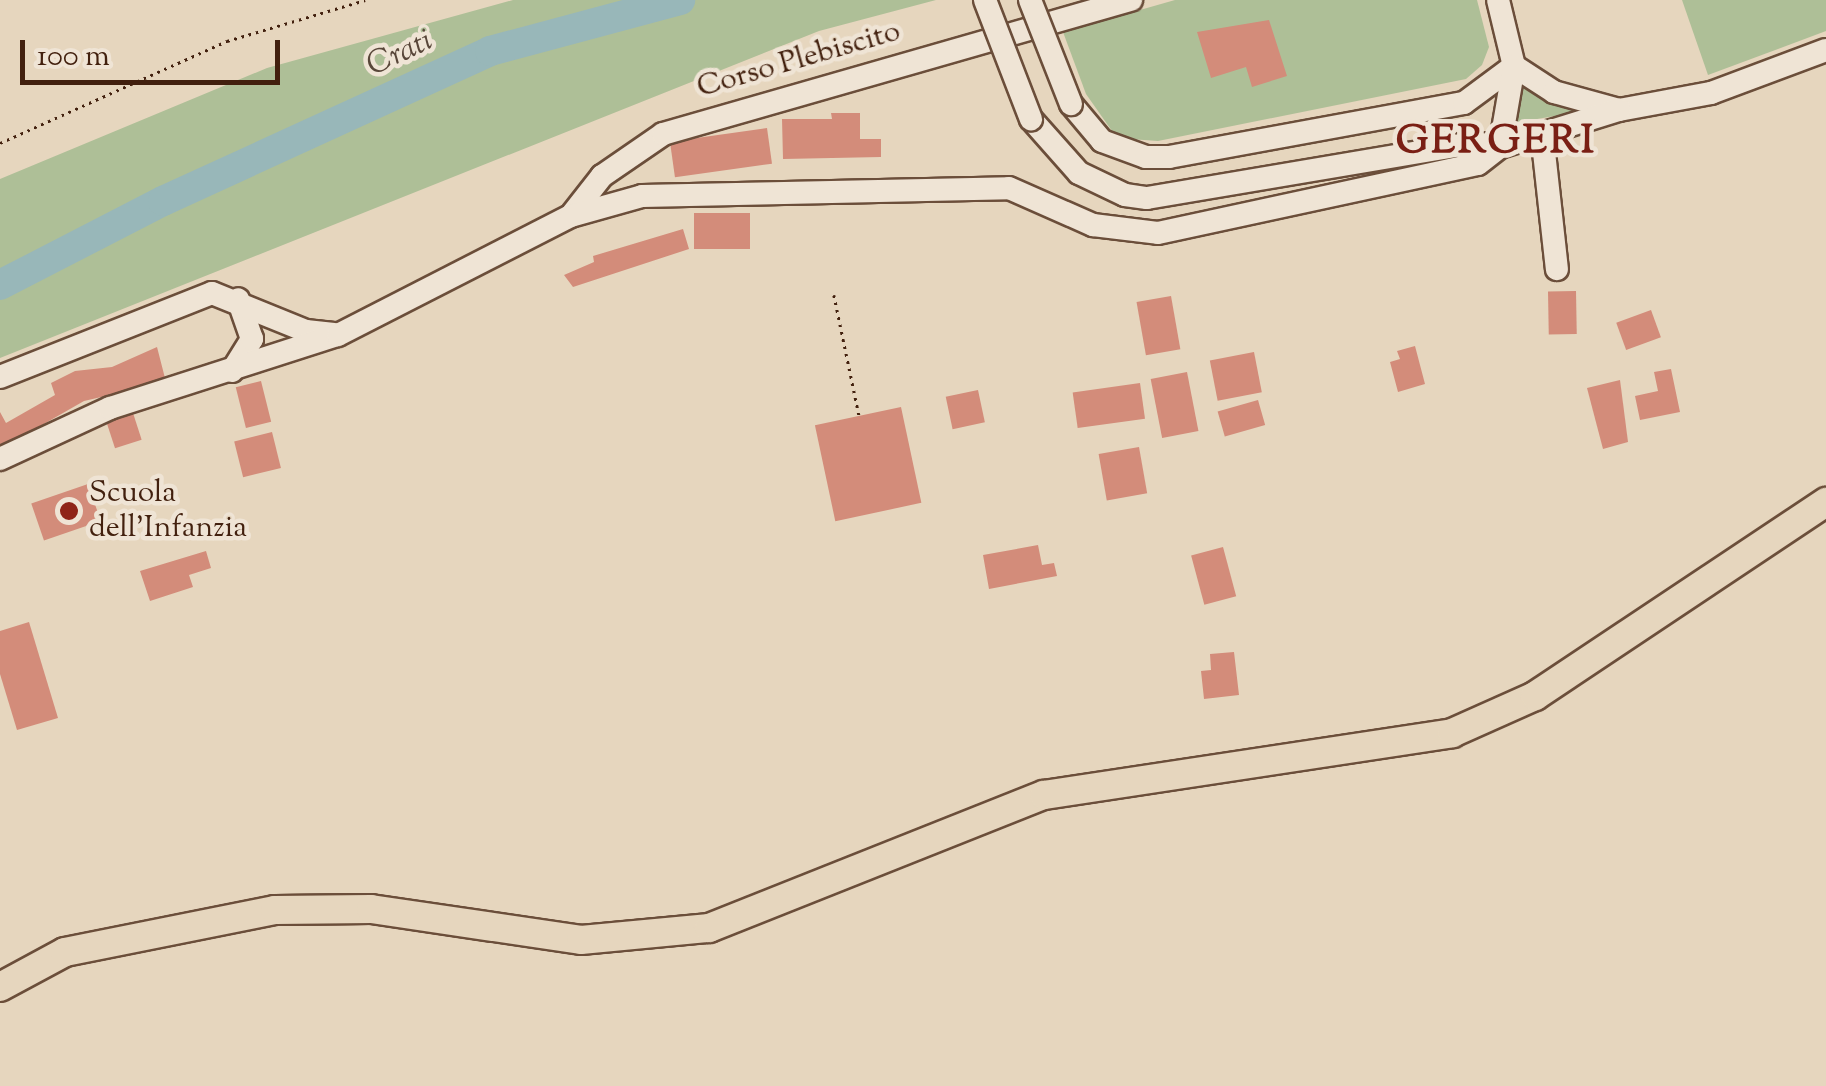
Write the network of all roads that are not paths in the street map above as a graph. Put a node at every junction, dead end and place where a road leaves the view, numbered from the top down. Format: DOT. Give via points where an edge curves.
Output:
graph roads {
  1 [pos="985,0"];
  2 [pos="1030,0"];
  3 [pos="1130,0"];
  4 [pos="1498,0"];
  5 [pos="1826,50"];
  6 [pos="1514,66"];
  7 [pos="1619,110"];
  8 [pos="1542,134"];
  9 [pos="1500,148"];
  10 [pos="571,216"];
  11 [pos="1557,269"];
  12 [pos="238,299"];
  13 [pos="338,335"];
  14 [pos="232,371"];
  15 [pos="0,377"];
  16 [pos="0,459"];
  17 [pos="1826,502"];
  18 [pos="0,987"];
  1 -- 9 [label="street, bridge" via="1032,119 1079,173 1125,196 1147,198 1473,142"];
  2 -- 6 [label="street, bridge" via="1071,104 1102,140 1146,158 1464,103"];
  3 -- 10 [label="street, Corso Plebiscito" via="663,134 602,176"];
  4 -- 6 [label="street"];
  5 -- 7 [label="street" via="1711,92"];
  6 -- 7 [label="street" via="1554,92"];
  6 -- 9 [label="street"];
  7 -- 8 [label="street"];
  8 -- 9 [label="street"];
  8 -- 11 [label="street"];
  9 -- 10 [label="street" via="1478,164 1158,232 1094,225 1009,188 642,196"];
  10 -- 13 [label="street"];
  12 -- 13 [label="street" via="306,331"];
  12 -- 14 [label="street" via="252,338"];
  12 -- 15 [label="street" via="212,292"];
  13 -- 14 [label="street"];
  14 -- 16 [label="street" via="110,408"];
  17 -- 18 [label="main road" via="1535,696 1452,733 1044,795 709,928 580,940 371,910 275,910 65,952"];
}
